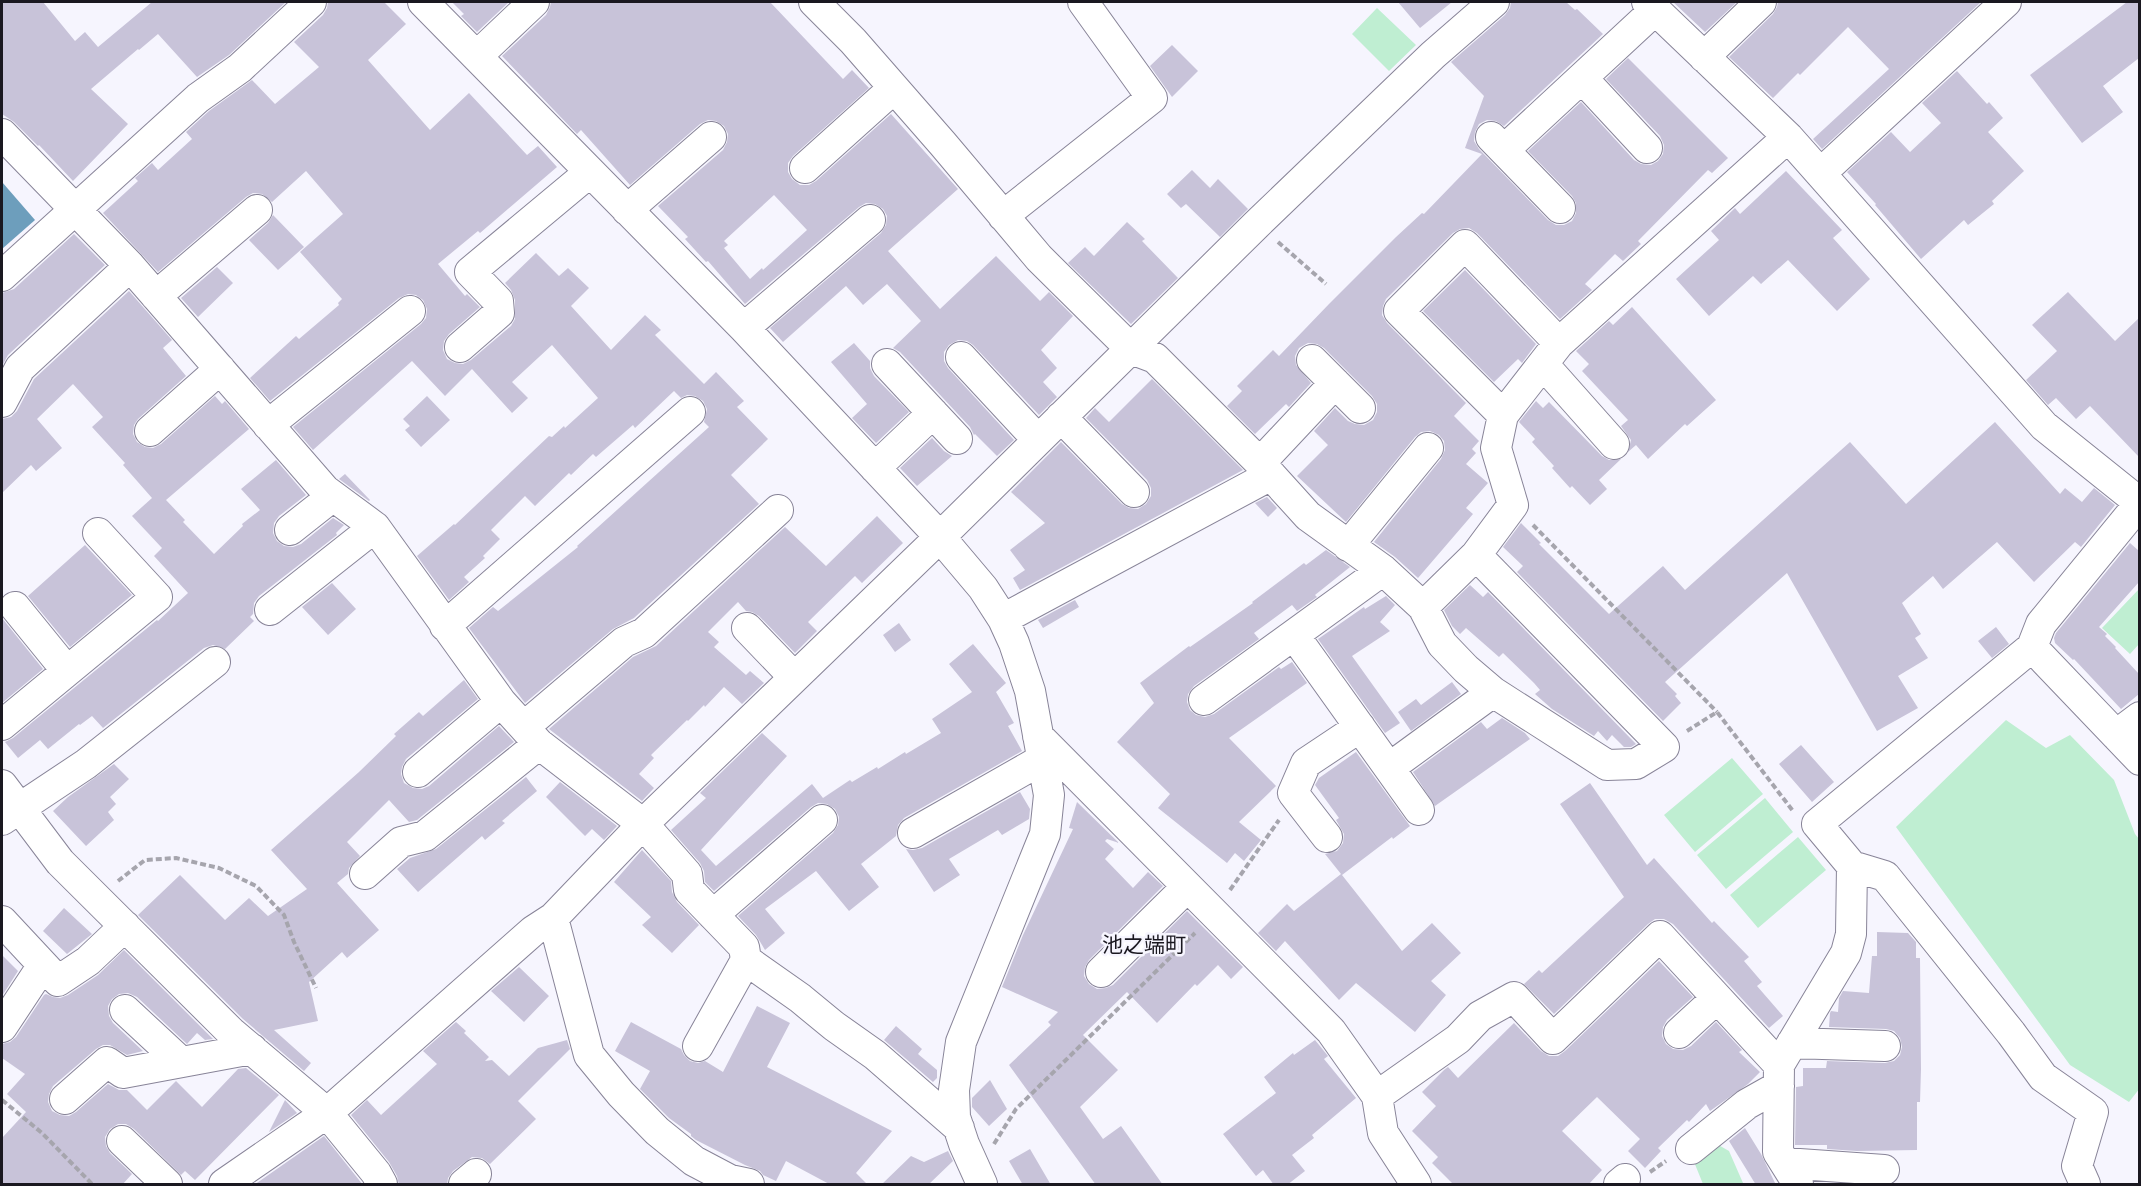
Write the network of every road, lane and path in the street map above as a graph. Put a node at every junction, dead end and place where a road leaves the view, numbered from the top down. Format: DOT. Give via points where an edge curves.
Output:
graph roads {
  1 [pos="311,2"];
  2 [pos="423,2"];
  3 [pos="534,2"];
  4 [pos="814,2"];
  5 [pos="1083,2"];
  6 [pos="1494,2"];
  7 [pos="1761,2"];
  8 [pos="2006,2"];
  9 [pos="1651,6"];
  10 [pos="477,56"];
  11 [pos="1704,57"];
  12 [pos="1582,78"];
  13 [pos="894,88"];
  14 [pos="2,134"];
  15 [pos="1788,136"];
  16 [pos="711,137"];
  17 [pos="1647,148"];
  18 [pos="805,168"];
  19 [pos="590,172"];
  20 [pos="1821,173"];
  21 [pos="76,208"];
  22 [pos="1560,208"];
  23 [pos="257,210"];
  24 [pos="627,210"];
  25 [pos="1003,216"];
  26 [pos="870,220"];
  27 [pos="1256,225"];
  28 [pos="130,266"];
  29 [pos="2,276"];
  30 [pos="1326,284"];
  31 [pos="156,296"];
  32 [pos="410,311"];
  33 [pos="744,328"];
  34 [pos="460,346"];
  35 [pos="1131,349"];
  36 [pos="1551,353"];
  37 [pos="961,357"];
  38 [pos="1312,360"];
  39 [pos="887,364"];
  40 [pos="220,369"];
  41 [pos="1335,383"];
  42 [pos="2,402"];
  43 [pos="1360,408"];
  44 [pos="690,412"];
  45 [pos="933,413"];
  46 [pos="1503,416"];
  47 [pos="1061,417"];
  48 [pos="268,424"];
  49 [pos="150,431"];
  50 [pos="957,439"];
  51 [pos="1038,440"];
  52 [pos="1614,444"];
  53 [pos="1428,448"];
  54 [pos="875,468"];
  55 [pos="1265,469"];
  56 [pos="1134,492"];
  57 [pos="333,496"];
  58 [pos="2139,503"];
  59 [pos="1514,505"];
  60 [pos="778,510"];
  61 [pos="375,527"];
  62 [pos="290,530"];
  63 [pos="99,533"];
  64 [pos="940,537"];
  65 [pos="1348,546"];
  66 [pos="1476,555"];
  67 [pos="1383,570"];
  68 [pos="15,607"];
  69 [pos="1423,607"];
  70 [pos="270,610"];
  71 [pos="1003,619"];
  72 [pos="445,626"];
  73 [pos="747,628"];
  74 [pos="1294,635"];
  75 [pos="2032,647"];
  76 [pos="215,662"];
  77 [pos="67,671"];
  78 [pos="794,677"];
  79 [pos="1493,692"];
  80 [pos="1204,700"];
  81 [pos="501,702"];
  82 [pos="1716,712"];
  83 [pos="2139,717"];
  84 [pos="2,725"];
  85 [pos="1360,727"];
  86 [pos="2116,735"];
  87 [pos="531,736"];
  88 [pos="1664,747"];
  89 [pos="1041,748"];
  90 [pos="2139,760"];
  91 [pos="1389,768"];
  92 [pos="418,772"];
  93 [pos="2,785"];
  94 [pos="1293,793"];
  95 [pos="1419,810"];
  96 [pos="11,814"];
  97 [pos="822,820"];
  98 [pos="643,824"];
  99 [pos="1817,824"];
  100 [pos="913,833"];
  101 [pos="1327,837"];
  102 [pos="1852,866"];
  103 [pos="364,874"];
  104 [pos="1187,887"];
  105 [pos="95,898"];
  106 [pos="1214,914"];
  107 [pos="713,915"];
  108 [pos="553,918"];
  109 [pos="2,921"];
  110 [pos="125,926"];
  111 [pos="746,960"];
  112 [pos="43,965"];
  113 [pos="1101,972"];
  114 [pos="316,988"];
  115 [pos="1717,998"];
  116 [pos="125,1010"];
  117 [pos="2,1027"];
  118 [pos="1679,1033"];
  119 [pos="698,1046"];
  120 [pos="1885,1046"];
  121 [pos="252,1049"];
  122 [pos="181,1062"];
  123 [pos="1783,1065"];
  124 [pos="1377,1096"];
  125 [pos="65,1099"];
  126 [pos="2,1100"];
  127 [pos="327,1113"];
  128 [pos="959,1128"];
  129 [pos="122,1141"];
  130 [pos="1691,1149"];
  131 [pos="1884,1170"];
  132 [pos="1792,1174"];
  133 [pos="978,1176"];
  134 [pos="1622,1182"];
  135 [pos="92,1185"];
  136 [pos="167,1185"];
  137 [pos="224,1185"];
  138 [pos="382,1185"];
  139 [pos="749,1185"];
  140 [pos="1416,1185"];
  141 [pos="2085,1185"];
  1 -- 21 [label="street"];
  2 -- 10 [label="street"];
  3 -- 10 [label="street"];
  4 -- 13 [label="street"];
  5 -- 25 [label="street" via="1152,98"];
  6 -- 27 [label="street" via="1432,55"];
  7 -- 11 [label="street"];
  8 -- 20 [label="street"];
  9 -- 11 [label="street"];
  9 -- 12 [label="street"];
  10 -- 19 [label="street"];
  11 -- 15 [label="street"];
  12 -- 17 [label="street"];
  12 -- 22 [label="street" via="1498,144"];
  13 -- 18 [label="street"];
  13 -- 25 [label="street"];
  14 -- 21 [label="street"];
  15 -- 20 [label="street"];
  15 -- 36 [label="street"];
  16 -- 24 [label="street"];
  19 -- 24 [label="street"];
  19 -- 34 [label="street" via="471,272 498,301 499,313"];
  20 -- 58 [label="street" via="2044,426"];
  21 -- 28 [label="street"];
  21 -- 29 [label="street"];
  23 -- 31 [label="street"];
  24 -- 33 [label="street"];
  25 -- 35 [label="street" via="1039,258"];
  26 -- 33 [label="street"];
  27 -- 30 [label="path"];
  27 -- 35 [label="street"];
  28 -- 31 [label="street"];
  28 -- 42 [label="street" via="20,368"];
  31 -- 40 [label="street"];
  32 -- 48 [label="street"];
  33 -- 54 [label="street"];
  35 -- 47 [label="street"];
  35 -- 55 [label="street" via="1155,358"];
  36 -- 46 [label="street"];
  36 -- 46 [label="street" via="1465,245 1399,311"];
  36 -- 52 [label="street"];
  37 -- 51 [label="street"];
  38 -- 41 [label="street"];
  39 -- 45 [label="street"];
  40 -- 48 [label="street"];
  40 -- 49 [label="street"];
  41 -- 43 [label="street"];
  41 -- 55 [label="street"];
  44 -- 72 [label="street"];
  45 -- 50 [label="street"];
  45 -- 54 [label="street"];
  46 -- 59 [label="street" via="1496,448"];
  47 -- 51 [label="street"];
  47 -- 56 [label="street"];
  48 -- 57 [label="street"];
  51 -- 64 [label="street"];
  53 -- 65 [label="street"];
  54 -- 64 [label="street"];
  55 -- 65 [label="street" via="1308,516"];
  55 -- 71 [label="street"];
  57 -- 61 [label="street"];
  57 -- 62 [label="street"];
  58 -- 75 [label="street" via="2041,624"];
  59 -- 66 [label="street"];
  59 -- 82 [label="path"];
  60 -- 87 [label="street" via="644,633 624,642"];
  61 -- 70 [label="street"];
  61 -- 72 [label="street"];
  63 -- 77 [label="street" via="158,597"];
  64 -- 71 [label="street" via="983,588"];
  64 -- 78 [label="street"];
  65 -- 67 [label="street"];
  66 -- 69 [label="street"];
  66 -- 88 [label="street"];
  67 -- 69 [label="street"];
  67 -- 74 [label="street"];
  68 -- 77 [label="street"];
  69 -- 79 [label="street" via="1442,644"];
  71 -- 89 [label="street" via="1030,691"];
  72 -- 81 [label="street"];
  73 -- 78 [label="street"];
  74 -- 80 [label="street"];
  74 -- 85 [label="street"];
  75 -- 86 [label="street"];
  75 -- 99 [label="street"];
  76 -- 96 [label="street" via="86,764"];
  77 -- 84 [label="street"];
  78 -- 98 [label="street"];
  79 -- 88 [label="street" via="1607,765 1636,764"];
  79 -- 91 [label="street"];
  81 -- 87 [label="street"];
  81 -- 92 [label="street"];
  82 -- 88 [label="path"];
  82 -- 99 [label="path" via="1802,823"];
  83 -- 86 [label="street"];
  85 -- 91 [label="street"];
  85 -- 94 [label="street" via="1306,763"];
  86 -- 90 [label="street"];
  87 -- 98 [label="street"];
  87 -- 103 [label="street" via="425,836 401,842"];
  89 -- 100 [label="street"];
  89 -- 104 [label="street"];
  89 -- 128 [label="street" via="1048,795 1046,834 961,1042 954,1090"];
  91 -- 95 [label="street"];
  93 -- 96 [label="street"];
  94 -- 101 [label="street"];
  94 -- 106 [label="path" via="1275,827"];
  96 -- 105 [label="street"];
  97 -- 107 [label="street"];
  98 -- 107 [label="street" via="687,874 689,890"];
  98 -- 108 [label="street"];
  99 -- 102 [label="street"];
  102 -- 123 [label="street" via="1851,934 1846,953"];
  102 -- 141 [label="street" via="1886,876 2043,1077 2092,1112 2077,1166"];
  104 -- 106 [label="street"];
  104 -- 113 [label="street"];
  105 -- 110 [label="street"];
  105 -- 114 [label="path" via="145,860 176,858 219,868 256,886 284,915"];
  106 -- 124 [label="street" via="1331,1031"];
  106 -- 133 [label="path" via="1016,1109"];
  107 -- 111 [label="street" via="744,947"];
  108 -- 127 [label="street" via="533,931"];
  108 -- 139 [label="street" via="589,1055 657,1131 694,1161 730,1180"];
  109 -- 112 [label="street"];
  110 -- 112 [label="street" via="88,961 58,981"];
  110 -- 121 [label="street"];
  111 -- 119 [label="street"];
  111 -- 128 [label="street" via="875,1055"];
  112 -- 117 [label="street"];
  115 -- 118 [label="street"];
  115 -- 123 [label="street"];
  115 -- 124 [label="street" via="1660,936 1553,1039 1514,997 1480,1016 1458,1039"];
  116 -- 122 [label="street"];
  120 -- 123 [label="street"];
  121 -- 122 [label="street"];
  121 -- 127 [label="street"];
  122 -- 125 [label="street" via="123,1073 107,1062"];
  123 -- 130 [label="street" via="1747,1104"];
  123 -- 132 [label="street" via="1778,1152"];
  124 -- 140 [label="street" via="1383,1133"];
  126 -- 135 [label="path" via="42,1133"];
  127 -- 137 [label="street"];
  127 -- 138 [label="street"];
  128 -- 133 [label="street"];
  129 -- 136 [label="street"];
  130 -- 134 [label="path" via="1647,1174"];
  131 -- 132 [label="street"];
}
